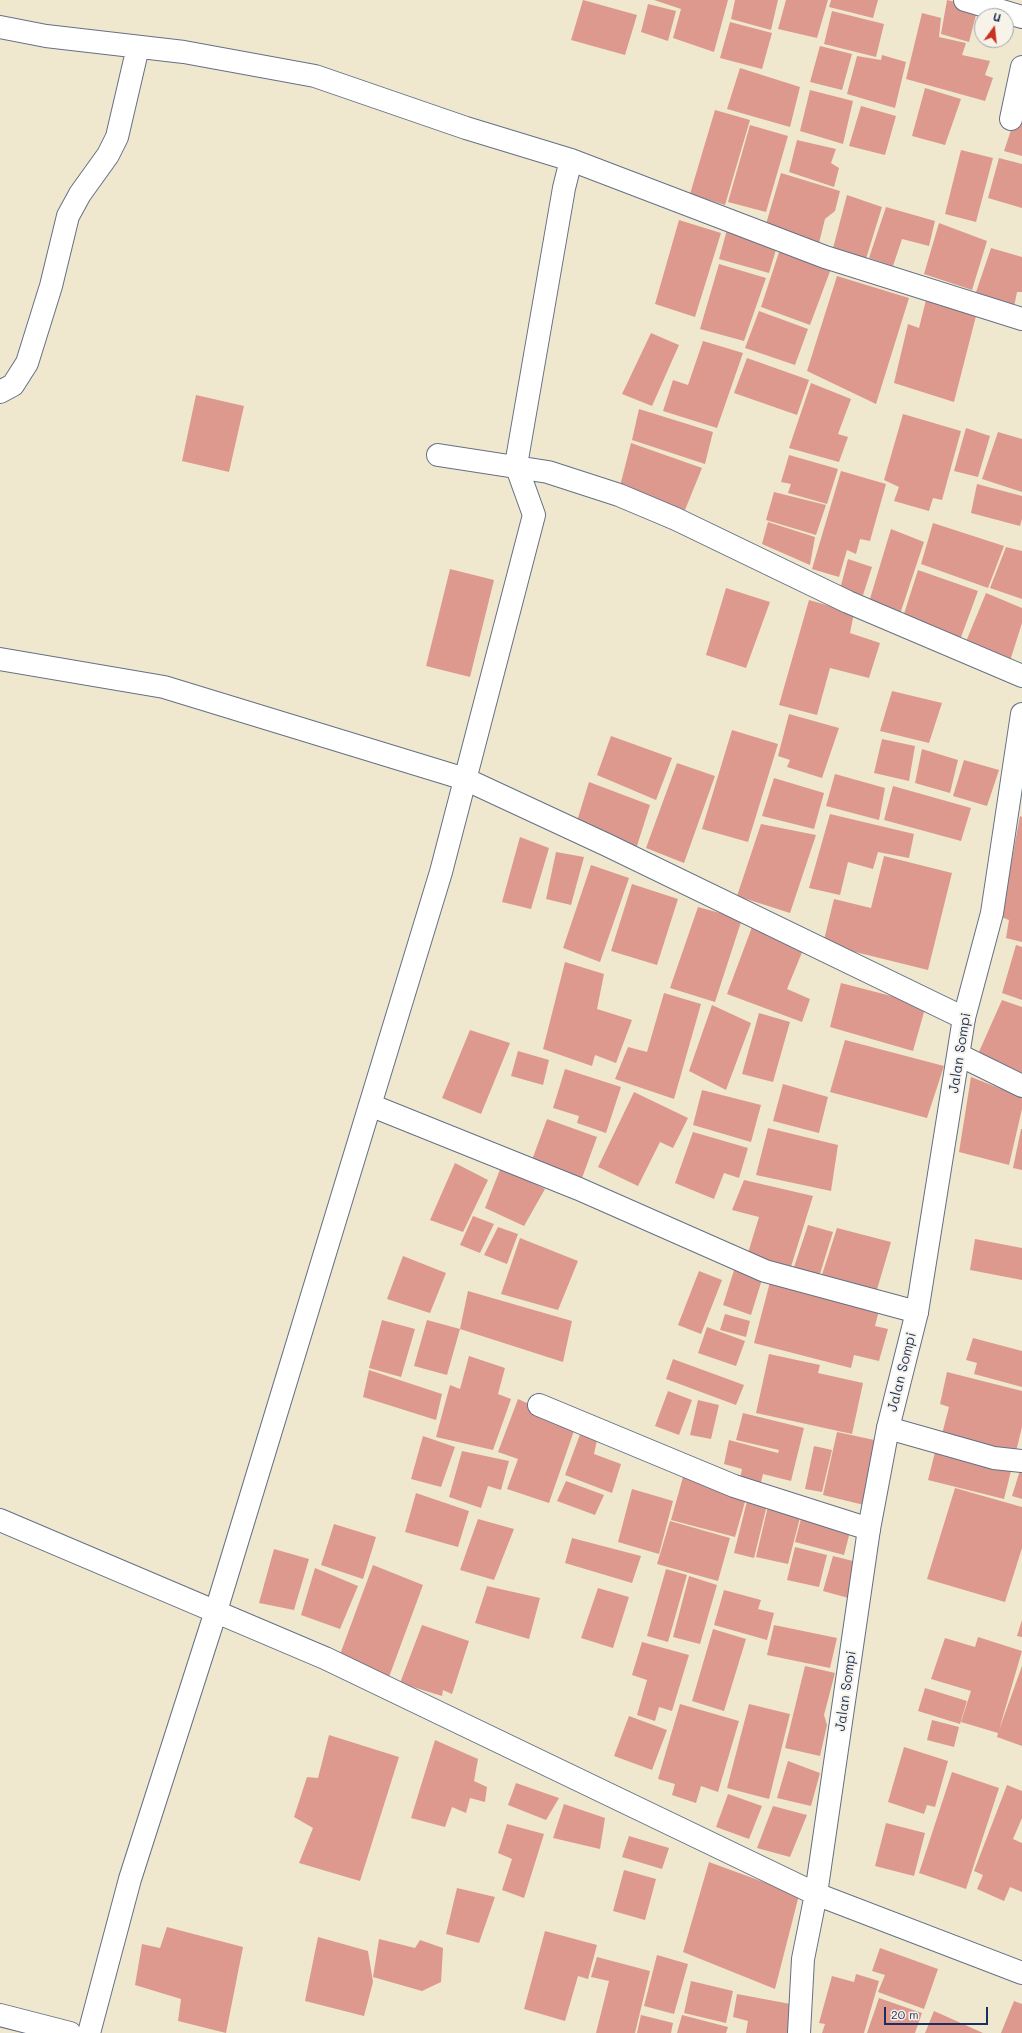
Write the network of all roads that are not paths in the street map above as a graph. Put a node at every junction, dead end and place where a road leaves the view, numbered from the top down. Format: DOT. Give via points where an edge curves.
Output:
graph roads {
  1 [pos="964,0"];
  2 [pos="1022,17"];
  3 [pos="0,27"];
  4 [pos="138,47"];
  5 [pos="1022,67"];
  6 [pos="1011,119"];
  7 [pos="571,160"];
  8 [pos="1022,319"];
  9 [pos="0,392"];
  10 [pos="438,455"];
  11 [pos="516,465"];
  12 [pos="0,660"];
  13 [pos="1022,676"];
  14 [pos="1022,714"];
  15 [pos="466,778"];
  16 [pos="964,1018"];
  17 [pos="959,1054"];
  18 [pos="1022,1086"];
  19 [pos="370,1105"];
  20 [pos="917,1312"];
  21 [pos="539,1405"];
  22 [pos="888,1428"];
  23 [pos="1022,1461"];
  24 [pos="0,1520"];
  25 [pos="869,1528"];
  26 [pos="216,1611"];
  27 [pos="816,1894"];
  28 [pos="1022,1973"];
  29 [pos="0,2015"];
  30 [pos="70,2033"];
  31 [pos="90,2033"];
  32 [pos="799,2033"];
  1 -- 2 [label="street"];
  3 -- 4 [label="street" via="46,36"];
  4 -- 7 [label="street" via="184,52 315,76 466,128"];
  4 -- 9 [label="street" via="117,137 68,216 28,363 13,385"];
  5 -- 6 [label="street"];
  7 -- 8 [label="street" via="825,257"];
  7 -- 11 [label="street"];
  10 -- 11 [label="street"];
  11 -- 13 [label="street" via="548,472 618,495 669,516 848,602"];
  11 -- 15 [label="street" via="534,515"];
  12 -- 15 [label="street" via="164,687"];
  14 -- 16 [label="street, Jalan Sompi" via="992,913"];
  15 -- 16 [label="street"];
  15 -- 19 [label="street" via="441,872"];
  16 -- 17 [label="street, Jalan Sompi"];
  17 -- 18 [label="street"];
  17 -- 20 [label="street, Jalan Sompi"];
  19 -- 20 [label="street" via="579,1189 765,1272"];
  19 -- 26 [label="street"];
  20 -- 22 [label="street, Jalan Sompi"];
  21 -- 25 [label="street" via="734,1486"];
  22 -- 23 [label="street" via="994,1458"];
  22 -- 25 [label="street, Jalan Sompi"];
  24 -- 26 [label="street"];
  25 -- 27 [label="street, Jalan Sompi"];
  26 -- 27 [label="street" via="325,1658"];
  26 -- 31 [label="street" via="130,1878"];
  27 -- 28 [label="street"];
  27 -- 32 [label="street, Jalan Sompi" via="804,1959"];
  29 -- 30 [label="street"];
}
